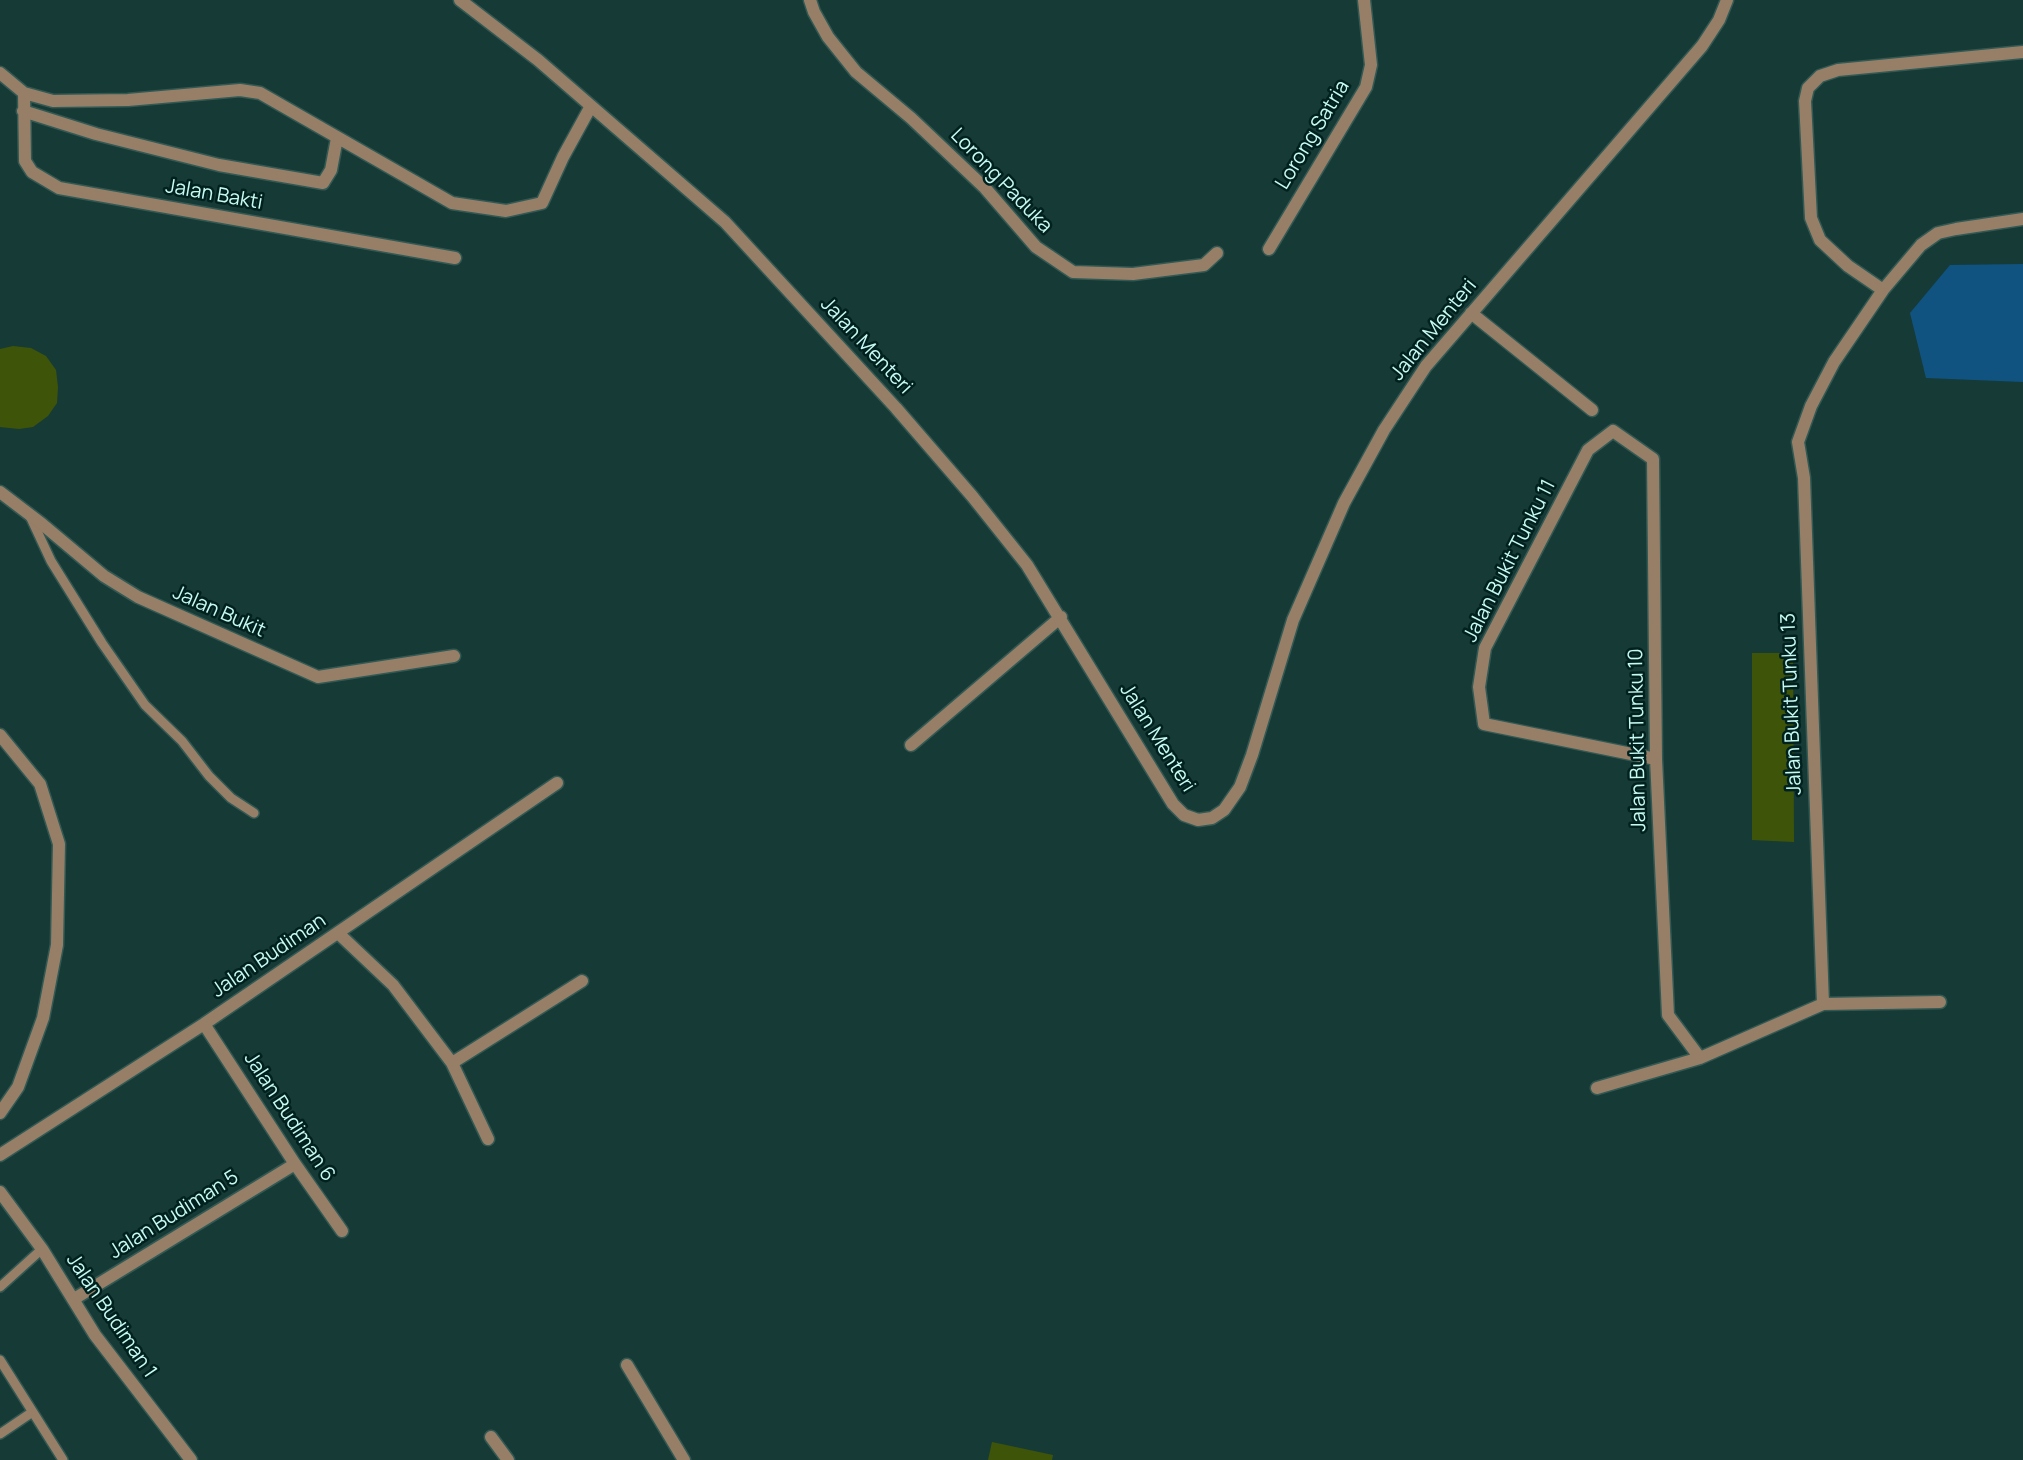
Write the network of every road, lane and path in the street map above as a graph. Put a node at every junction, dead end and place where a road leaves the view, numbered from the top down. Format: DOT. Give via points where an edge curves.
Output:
graph roads {
  1 [pos="460,0"];
  2 [pos="810,0"];
  3 [pos="1364,0"];
  4 [pos="1727,0"];
  5 [pos="2023,52"];
  6 [pos="0,73"];
  7 [pos="24,93"];
  8 [pos="591,106"];
  9 [pos="23,111"];
  10 [pos="337,138"];
  11 [pos="2023,219"];
  12 [pos="1269,249"];
  13 [pos="1217,253"];
  14 [pos="455,258"];
  15 [pos="1883,290"];
  16 [pos="1471,313"];
  17 [pos="1592,410"];
  18 [pos="1613,431"];
  19 [pos="0,492"];
  20 [pos="29,514"];
  21 [pos="1060,617"];
  22 [pos="454,656"];
  23 [pos="0,735"];
  24 [pos="912,745"];
  25 [pos="1656,759"];
  26 [pos="557,783"];
  27 [pos="254,813"];
  28 [pos="338,933"];
  29 [pos="582,981"];
  30 [pos="1940,1002"];
  31 [pos="1823,1004"];
  32 [pos="204,1024"];
  33 [pos="1700,1058"];
  34 [pos="452,1063"];
  35 [pos="1597,1088"];
  36 [pos="0,1113"];
  37 [pos="488,1139"];
  38 [pos="0,1155"];
  39 [pos="295,1164"];
  40 [pos="0,1192"];
  41 [pos="342,1231"];
  42 [pos="42,1249"];
  43 [pos="0,1287"];
  44 [pos="74,1299"];
  45 [pos="0,1360"];
  46 [pos="627,1365"];
  47 [pos="32,1413"];
  48 [pos="0,1434"];
  49 [pos="491,1437"];
  50 [pos="63,1460"];
  51 [pos="191,1460"];
  52 [pos="508,1460"];
  53 [pos="684,1460"];
  1 -- 8 [label="street, Jalan Menteri"];
  2 -- 13 [label="street, Lorong Paduka" via="828,37 856,72 985,188 1036,247 1073,272 1133,274 1204,265"];
  3 -- 12 [label="street, Lorong Satria" via="1371,65 1366,87"];
  4 -- 16 [label="street, Jalan Menteri" via="1711,35 1683,70"];
  5 -- 15 [label="street" via="1838,70 1820,76 1808,88 1805,101 1811,218 1820,240"];
  6 -- 7 [label="street"];
  7 -- 9 [label="street, Jalan Bakti"];
  7 -- 10 [label="street" via="63,101 128,100 240,90 260,93"];
  8 -- 10 [label="street" via="542,203 506,211 452,203"];
  8 -- 21 [label="street, Jalan Menteri" via="725,222 873,382 1021,556"];
  9 -- 10 [label="street, Jalan Bakti" via="219,165 323,183 331,170"];
  9 -- 14 [label="street, Jalan Bakti" via="25,161 32,172 59,188"];
  11 -- 15 [label="street, Jalan Bukit Tunku 13" via="1938,233 1921,245"];
  15 -- 31 [label="street, Jalan Bukit Tunku 13" via="1834,363 1811,406 1798,442 1804,478"];
  16 -- 17 [label="street"];
  16 -- 21 [label="street, Jalan Menteri" via="1426,366 1384,430 1344,503 1293,620 1240,787 1224,810 1212,818 1197,820 1184,815 1173,804"];
  18 -- 25 [label="street, Jalan Bukit Tunku 10" via="1653,459"];
  18 -- 25 [label="street, Jalan Bukit Tunku 11" via="1588,450 1485,648 1479,687 1484,724"];
  19 -- 20 [label="street, Jalan Bukit"];
  20 -- 22 [label="street, Jalan Bukit" via="105,576 138,597 318,677"];
  20 -- 27 [label="lane" via="51,561 145,705 224,791"];
  21 -- 24 [label="street"];
  23 -- 36 [label="street" via="40,784 59,844 57,945 43,1018 18,1087"];
  25 -- 33 [label="street, Jalan Bukit Tunku 10" via="1668,1015"];
  26 -- 28 [label="street, Jalan Budiman"];
  28 -- 32 [label="street, Jalan Budiman"];
  28 -- 34 [label="street" via="393,985"];
  29 -- 34 [label="street"];
  30 -- 31 [label="street"];
  31 -- 33 [label="street"];
  32 -- 38 [label="street, Jalan Budiman"];
  32 -- 39 [label="street, Jalan Budiman 6"];
  33 -- 35 [label="street"];
  34 -- 37 [label="street"];
  39 -- 41 [label="street, Jalan Budiman 6"];
  39 -- 44 [label="street, Jalan Budiman 5"];
  40 -- 42 [label="street, Jalan Budiman 1"];
  42 -- 43 [label="lane"];
  42 -- 44 [label="street, Jalan Budiman 1"];
  44 -- 51 [label="street, Jalan Budiman 1" via="95,1335"];
  45 -- 47 [label="lane"];
  46 -- 53 [label="street"];
  47 -- 48 [label="lane"];
  47 -- 50 [label="lane"];
  49 -- 52 [label="street"];
}
